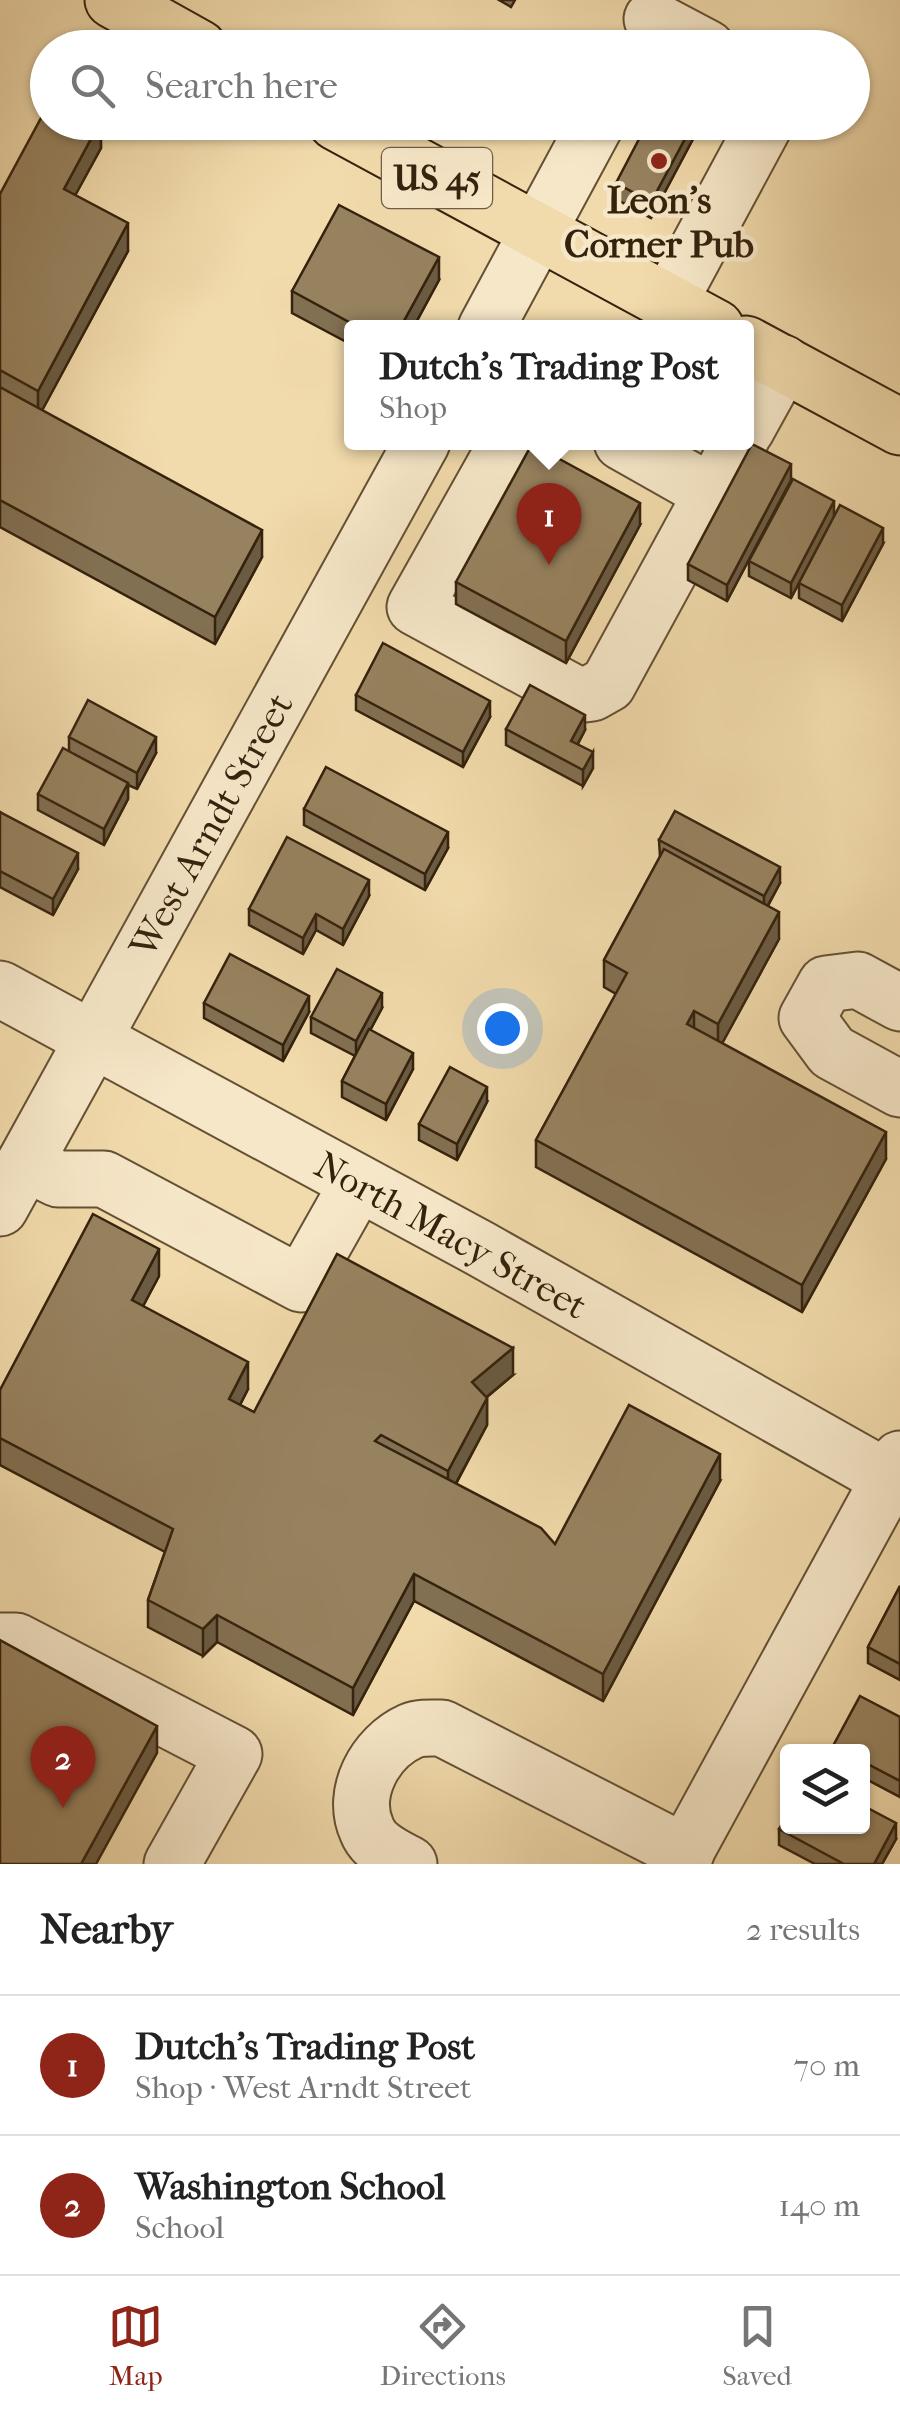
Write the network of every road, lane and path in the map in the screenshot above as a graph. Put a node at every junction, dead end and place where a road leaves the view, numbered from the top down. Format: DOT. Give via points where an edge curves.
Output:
graph roads {
  1 [pos="112,0"];
  2 [pos="167,30"];
  3 [pos="369,140"];
  4 [pos="587,140"];
  5 [pos="759,140"];
  6 [pos="538,233"];
  7 [pos="687,317"];
  8 [pos="490,320"];
  9 [pos="765,354"];
  10 [pos="754,398"];
  11 [pos="900,427"];
  12 [pos="507,450"];
  13 [pos="636,450"];
  14 [pos="736,450"];
  15 [pos="413,458"];
  16 [pos="712,493"];
  17 [pos="470,509"];
  18 [pos="357,560"];
  19 [pos="418,601"];
  20 [pos="0,988"];
  21 [pos="900,1003"];
  22 [pos="92,1040"];
  23 [pos="900,1090"];
  24 [pos="358,1183"];
  25 [pos="12,1186"];
  26 [pos="896,1474"];
  27 [pos="0,1641"];
  28 [pos="682,1858"];
  29 [pos="172,1864"];
  30 [pos="410,1864"];
  1 -- 2 [label="main road"];
  3 -- 6 [label="main road, US 45"];
  4 -- 6 [label="street"];
  5 -- 7 [label="street"];
  6 -- 7 [label="main road, US 45"];
  6 -- 8 [label="street"];
  9 -- 10 [label="street"];
  9 -- 11 [label="main road"];
  12 -- 17 [label="street"];
  13 -- 16 [label="street"];
  14 -- 16 [label="street"];
  15 -- 17 [label="street"];
  15 -- 18 [label="street, West Arndt Street"];
  16 -- 19 [label="street" via="608,684 592,694 571,694"];
  17 -- 19 [label="street"];
  18 -- 19 [label="street"];
  18 -- 22 [label="street, West Arndt Street"];
  20 -- 22 [label="street, North Macy Street"];
  21 -- 23 [label="street" via="858,980 826,984 807,1018 832,1052"];
  22 -- 24 [label="street, North Macy Street"];
  22 -- 25 [label="street, West Arndt Street"];
  24 -- 25 [label="street" via="301,1284 104,1179"];
  24 -- 26 [label="street, North Macy Street"];
  26 -- 28 [label="street"];
  27 -- 29 [label="street" via="16,1642 234,1754"];
  28 -- 30 [label="street" via="442,1728 414,1730 387,1746 360,1798 367,1831 383,1850"];
}
